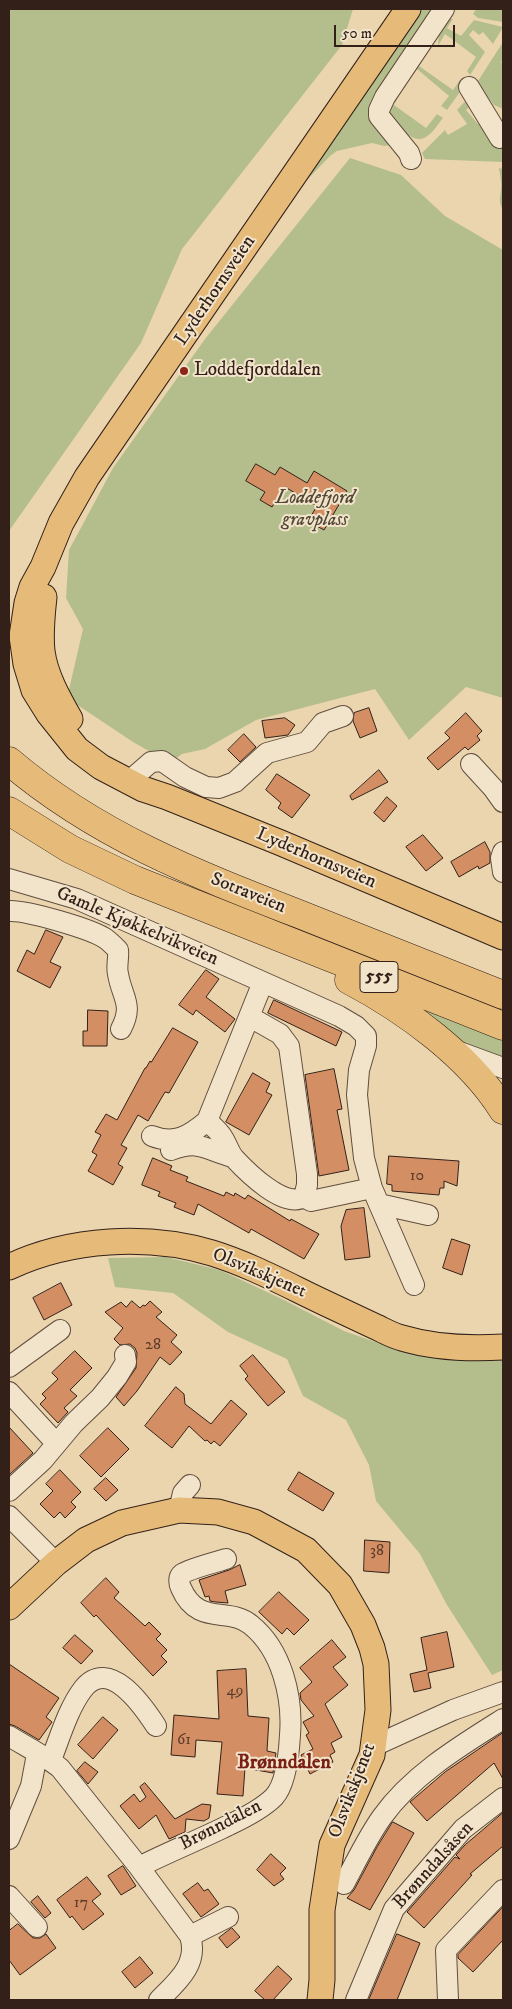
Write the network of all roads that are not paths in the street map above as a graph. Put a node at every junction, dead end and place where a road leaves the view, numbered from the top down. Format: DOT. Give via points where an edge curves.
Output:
graph roads {
  1 [pos="444,9"];
  2 [pos="400,13"];
  3 [pos="469,87"];
  4 [pos="503,134"];
  5 [pos="411,159"];
  6 [pos="43,567"];
  7 [pos="16,637"];
  8 [pos="26,661"];
  9 [pos="343,716"];
  10 [pos="9,761"];
  11 [pos="471,764"];
  12 [pos="128,782"];
  13 [pos="503,802"];
  14 [pos="9,811"];
  15 [pos="503,852"];
  16 [pos="503,872"];
  17 [pos="9,879"];
  18 [pos="9,911"];
  19 [pos="255,928"];
  20 [pos="503,937"];
  21 [pos="263,982"];
  22 [pos="503,994"];
  23 [pos="250,1017"];
  24 [pos="503,1026"];
  25 [pos="121,1029"];
  26 [pos="447,1047"];
  27 [pos="503,1068"];
  28 [pos="503,1110"];
  29 [pos="207,1121"];
  30 [pos="152,1136"];
  31 [pos="167,1152"];
  32 [pos="233,1157"];
  33 [pos="375,1196"];
  34 [pos="304,1197"];
  35 [pos="428,1215"];
  36 [pos="9,1267"];
  37 [pos="414,1285"];
  38 [pos="60,1330"];
  39 [pos="503,1347"];
  40 [pos="125,1355"];
  41 [pos="9,1367"];
  42 [pos="9,1392"];
  43 [pos="56,1443"];
  44 [pos="190,1485"];
  45 [pos="9,1492"];
  46 [pos="179,1510"];
  47 [pos="9,1516"];
  48 [pos="226,1559"];
  49 [pos="56,1563"];
  50 [pos="9,1607"];
  51 [pos="503,1692"];
  52 [pos="503,1719"];
  53 [pos="156,1726"];
  54 [pos="9,1736"];
  55 [pos="374,1746"];
  56 [pos="44,1757"];
  57 [pos="503,1798"];
  58 [pos="9,1838"];
  59 [pos="139,1867"];
  60 [pos="344,1884"];
  61 [pos="503,1890"];
  62 [pos="9,1896"];
  63 [pos="228,1917"];
  64 [pos="37,1927"];
  65 [pos="190,1936"];
  66 [pos="159,2000"];
  67 [pos="320,2000"];
  68 [pos="356,2000"];
  69 [pos="448,2000"];
  1 -- 5 [label="street" via="379,110"];
  2 -- 6 [label="main road, Lyderhornsveien" via="87,477 61,523"];
  3 -- 4 [label="street" via="500,138"];
  6 -- 7 [label="main road, Lyderhornsveien" via="32,587"];
  6 -- 8 [label="main road, Lyderhornsveien" via="40,631"];
  7 -- 8 [label="main road, Lyderhornsveien"];
  8 -- 12 [label="main road, Lyderhornsveien" via="34,690 48,714 77,749"];
  9 -- 12 [label="street" via="323,723 307,742 267,753 235,782 220,788 206,787 162,761 151,762"];
  10 -- 22 [label="highway, Sotraveien / 555" via="65,805 148,852 261,900"];
  11 -- 13 [label="street"];
  12 -- 20 [label="main road, Lyderhornsveien"];
  14 -- 19 [label="highway, Sotraveien / 555" via="70,849 116,872"];
  15 -- 16 [label="street"];
  17 -- 21 [label="street, Gamle Kjøkkelvikveien" via="77,899"];
  18 -- 25 [label="street, Gamle Kjøkkelvikveien" via="43,917 97,935 118,950 117,973 128,1010"];
  19 -- 24 [label="highway, Sotraveien / 555"];
  19 -- 26 [label="highway, 555" via="275,949 368,990"];
  21 -- 23 [label="street"];
  21 -- 33 [label="street, Gamle Kjøkkelvikveien" via="338,1016 366,1036 357,1095 364,1158"];
  23 -- 29 [label="street"];
  23 -- 34 [label="street" via="280,1034 289,1046 307,1174"];
  26 -- 27 [label="street, 555"];
  26 -- 28 [label="highway, 555" via="494,1096"];
  29 -- 30 [label="street" via="176,1140"];
  29 -- 32 [label="street" via="223,1138"];
  31 -- 32 [label="street" via="185,1145 204,1145"];
  32 -- 34 [label="street" via="279,1196 290,1200"];
  33 -- 34 [label="street" via="311,1201"];
  33 -- 35 [label="street"];
  33 -- 37 [label="street, Gamle Kjøkkelvikveien"];
  36 -- 39 [label="main road, Olsvikskjenet" via="55,1251 86,1245 151,1242 176,1245 248,1266 400,1338 436,1346"];
  38 -- 41 [label="street"];
  40 -- 43 [label="street" via="126,1362 117,1377"];
  42 -- 43 [label="street"];
  43 -- 45 [label="street"];
  44 -- 46 [label="street" via="183,1493"];
  46 -- 49 [label="main road, Olsvikskjenet" via="122,1523 103,1531"];
  46 -- 55 [label="main road, Olsvikskjenet" via="218,1512 254,1522 306,1550 340,1585 363,1625 376,1664 378,1710"];
  47 -- 49 [label="street"];
  48 -- 59 [label="street, Brønndalen" via="184,1573 179,1579 180,1586 189,1602 203,1612 250,1624 278,1658 287,1692 291,1728 289,1756 279,1790 270,1800 247,1816"];
  49 -- 50 [label="main road, Olsvikskjenet"];
  51 -- 55 [label="street" via="453,1710"];
  52 -- 60 [label="street" via="446,1756 397,1798 381,1818"];
  53 -- 56 [label="street" via="142,1705 118,1682 108,1678 95,1679 84,1687"];
  54 -- 56 [label="street"];
  55 -- 67 [label="main road, Olsvikskjenet" via="356,1795 332,1845 322,1910"];
  56 -- 58 [label="street"];
  56 -- 59 [label="street" via="60,1768"];
  57 -- 68 [label="street, Brønndalsåsen" via="463,1829 394,1910"];
  59 -- 65 [label="street"];
  61 -- 69 [label="street" via="446,1950"];
  62 -- 64 [label="street"];
  63 -- 65 [label="street"];
  65 -- 66 [label="street" via="193,1946 188,1968"];
}
